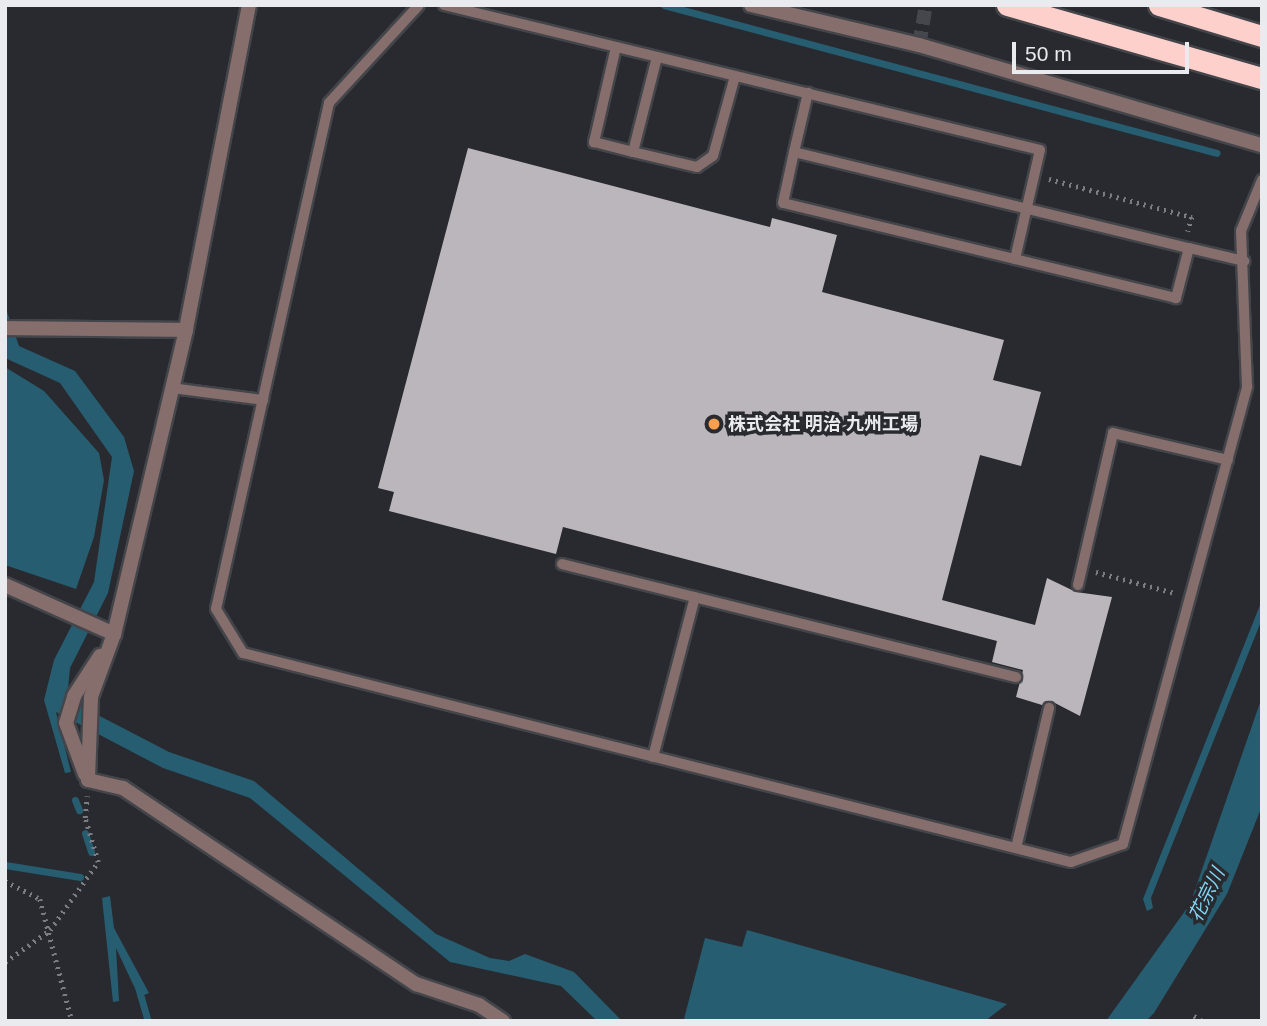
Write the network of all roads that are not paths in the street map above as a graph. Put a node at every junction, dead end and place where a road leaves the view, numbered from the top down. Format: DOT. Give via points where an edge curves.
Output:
graph roads {
  1 [pos="249,5"];
  2 [pos="419,5"];
  3 [pos="444,5"];
  4 [pos="751,5"];
  5 [pos="1007,5"];
  6 [pos="1159,5"];
  7 [pos="1262,36"];
  8 [pos="616,47"];
  9 [pos="657,57"];
  10 [pos="735,76"];
  11 [pos="1262,78"];
  12 [pos="808,93"];
  13 [pos="1262,145"];
  14 [pos="633,152"];
  15 [pos="794,152"];
  16 [pos="1262,180"];
  17 [pos="1027,208"];
  18 [pos="1186,247"];
  19 [pos="1015,259"];
  20 [pos="1244,261"];
  21 [pos="10,328"];
  22 [pos="186,330"];
  23 [pos="172,388"];
  24 [pos="262,400"];
  25 [pos="1228,460"];
  26 [pos="562,564"];
  27 [pos="5,585"];
  28 [pos="1078,585"];
  29 [pos="695,597"];
  30 [pos="114,634"];
  31 [pos="1016,677"];
  32 [pos="1049,708"];
  33 [pos="653,757"];
  34 [pos="88,780"];
  35 [pos="1016,848"];
  36 [pos="503,1021"];
  1 -- 22 [label="street"];
  2 -- 24 [label="lane" via="329,103"];
  3 -- 8 [label="lane"];
  4 -- 13 [label="street" via="919,45"];
  5 -- 11 [label="highway"];
  6 -- 7 [label="highway"];
  8 -- 9 [label="lane"];
  8 -- 14 [label="lane" via="594,142"];
  9 -- 10 [label="lane"];
  9 -- 14 [label="lane"];
  10 -- 12 [label="lane"];
  10 -- 14 [label="lane" via="713,156 697,167"];
  12 -- 15 [label="lane"];
  12 -- 17 [label="lane" via="1040,150"];
  15 -- 17 [label="lane"];
  15 -- 19 [label="lane" via="783,203"];
  16 -- 20 [label="lane" via="1241,231"];
  17 -- 18 [label="lane"];
  17 -- 19 [label="lane"];
  18 -- 19 [label="lane" via="1176,298"];
  18 -- 20 [label="lane"];
  20 -- 25 [label="lane" via="1247,387"];
  21 -- 22 [label="street"];
  22 -- 23 [label="street"];
  23 -- 24 [label="lane"];
  23 -- 30 [label="street"];
  24 -- 33 [label="lane" via="216,609 243,653"];
  25 -- 28 [label="lane" via="1113,433"];
  25 -- 35 [label="lane" via="1124,844 1071,862"];
  26 -- 29 [label="lane"];
  27 -- 30 [label="street"];
  29 -- 31 [label="lane"];
  29 -- 33 [label="lane"];
  30 -- 34 [label="street" via="91,697"];
  30 -- 34 [label="street" via="74,695 66,723"];
  32 -- 35 [label="lane"];
  33 -- 35 [label="lane"];
  34 -- 36 [label="street" via="123,788 416,984 479,1005"];
}
